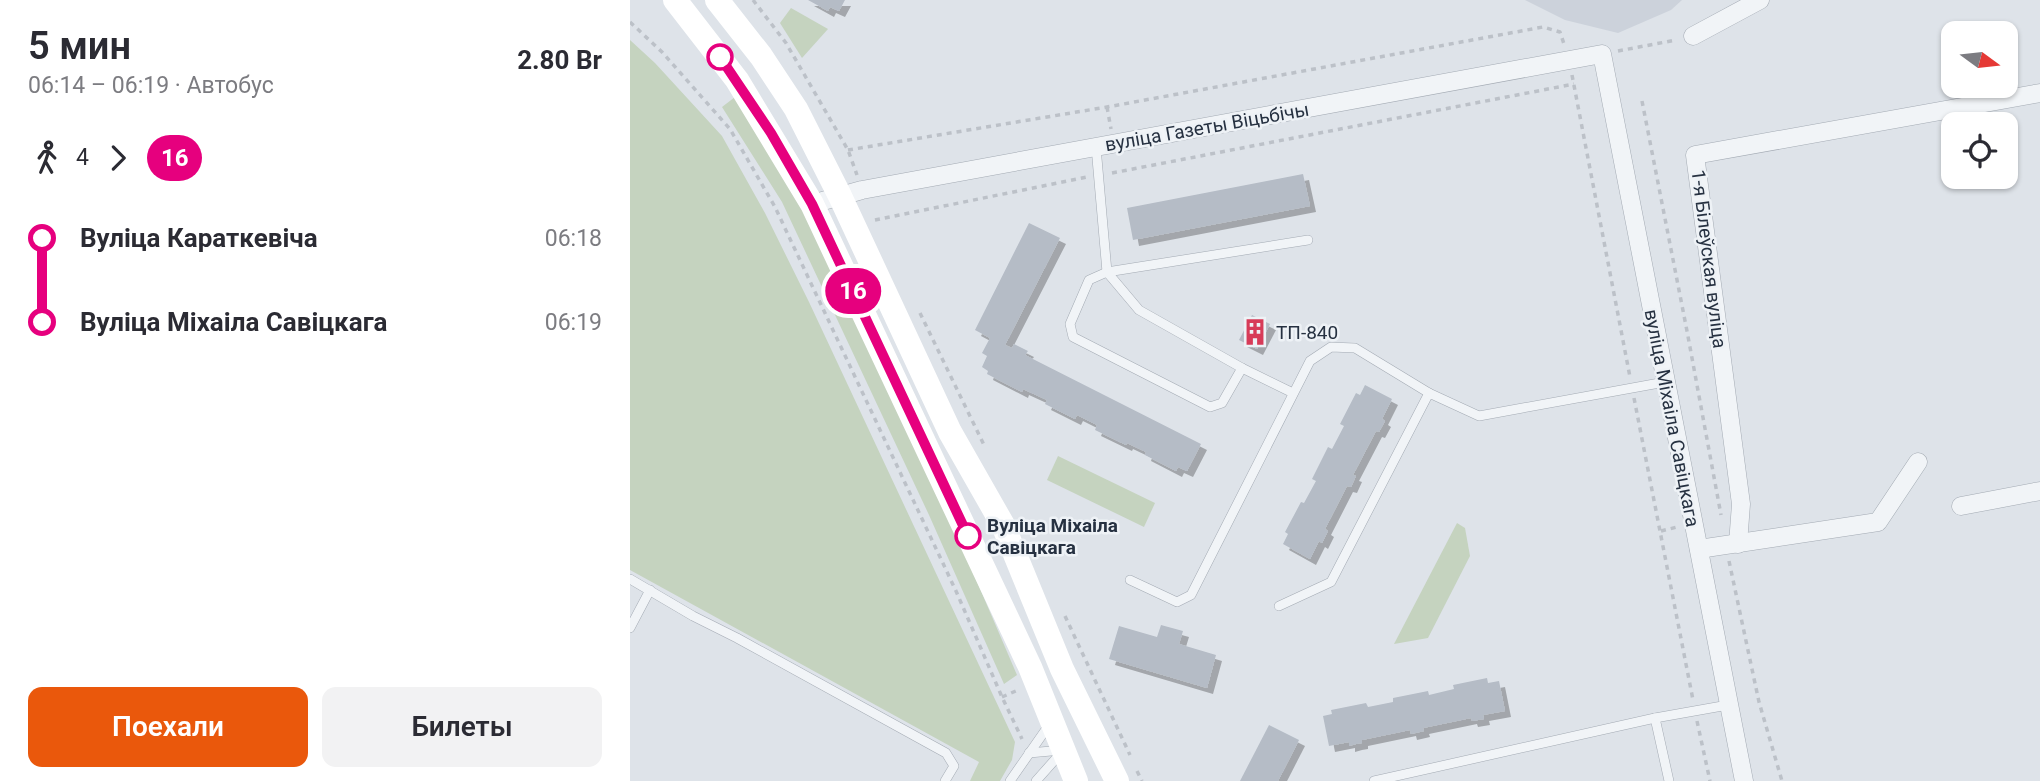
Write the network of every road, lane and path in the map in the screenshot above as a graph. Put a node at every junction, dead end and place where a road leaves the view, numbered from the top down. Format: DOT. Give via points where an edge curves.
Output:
graph roads {
  1 [pos="675,0"];
  2 [pos="717,0"];
  3 [pos="753,0"];
  4 [pos="1760,0"];
  5 [pos="630,22"];
  6 [pos="1693,36"];
  7 [pos="1602,54"];
  8 [pos="1569,60"];
  9 [pos="1574,84"];
  10 [pos="2040,93"];
  11 [pos="1642,102"];
  12 [pos="1107,107"];
  13 [pos="1111,129"];
  14 [pos="1096,147"];
  15 [pos="848,150"];
  16 [pos="1098,174"];
  17 [pos="851,193"];
  18 [pos="812,204"];
  19 [pos="1308,240"];
  20 [pos="1107,272"];
  21 [pos="917,307"];
  22 [pos="1242,368"];
  23 [pos="1665,382"];
  24 [pos="1632,387"];
  25 [pos="1293,393"];
  26 [pos="1429,393"];
  27 [pos="989,454"];
  28 [pos="1918,462"];
  29 [pos="2040,491"];
  30 [pos="1961,506"];
  31 [pos="1732,545"];
  32 [pos="1699,549"];
  33 [pos="630,579"];
  34 [pos="1130,580"];
  35 [pos="650,590"];
  36 [pos="1279,606"];
  37 [pos="1063,611"];
  38 [pos="630,628"];
  39 [pos="1027,686"];
  40 [pos="1002,697"];
  41 [pos="1728,705"];
  42 [pos="1695,712"];
  43 [pos="1655,718"];
  44 [pos="1052,720"];
  45 [pos="1093,733"];
  46 [pos="1064,750"];
  47 [pos="1029,753"];
  48 [pos="1131,757"];
  49 [pos="1127,775"];
  50 [pos="945,781"];
  51 [pos="1010,781"];
  52 [pos="1036,781"];
  53 [pos="1076,781"];
  54 [pos="1142,781"];
  55 [pos="1374,781"];
  56 [pos="1669,781"];
  57 [pos="1710,781"];
  58 [pos="1744,781"];
  59 [pos="1782,781"];
  1 -- 18 [label="main road" via="737,80"];
  2 -- 17 [label="main road" via="761,56"];
  3 -- 15 [label="path" via="786,43"];
  4 -- 6 [label="street"];
  5 -- 40 [label="path" via="662,51 730,129 775,206"];
  6 -- 7 [label="path"];
  7 -- 8 [label="street, вуліца Газеты Віцьбічы"];
  7 -- 23 [label="street, вуліца Міхаіла Савіцкага"];
  8 -- 9 [label="path"];
  8 -- 12 [label="path" via="1560,32 1543,27"];
  8 -- 14 [label="street, вуліца Газеты Віцьбічы"];
  9 -- 16 [label="path"];
  9 -- 24 [label="path"];
  10 -- 31 [label="street, 1-я Білеўская вуліца" via="1695,155 1741,504"];
  11 -- 31 [label="path"];
  12 -- 13 [label="path"];
  12 -- 15 [label="path"];
  14 -- 16 [label="lane"];
  14 -- 17 [label="street, вуліца Газеты Віцьбічы"];
  15 -- 17 [label="path"];
  16 -- 17 [label="path" via="875,220"];
  16 -- 20 [label="lane"];
  17 -- 18 [label="street, вуліца Газеты Віцьбічы"];
  17 -- 45 [label="main road" via="950,432 1003,525"];
  18 -- 44 [label="main road"];
  19 -- 20 [label="lane"];
  20 -- 22 [label="lane" via="1139,310"];
  20 -- 22 [label="lane" via="1088,280 1070,324 1073,337 1210,407 1222,403"];
  21 -- 27 [label="path"];
  22 -- 25 [label="lane"];
  23 -- 24 [label="lane"];
  23 -- 32 [label="street, вуліца Міхаіла Савіцкага"];
  24 -- 26 [label="lane" via="1479,416"];
  24 -- 42 [label="path"];
  25 -- 26 [label="lane" via="1310,361 1331,347 1355,348"];
  25 -- 34 [label="lane" via="1191,595 1177,602"];
  26 -- 36 [label="lane" via="1331,582"];
  28 -- 31 [label="street" via="1878,522"];
  29 -- 30 [label="street"];
  31 -- 32 [label="street"];
  31 -- 59 [label="path" via="1759,702"];
  32 -- 41 [label="street, вуліца Міхаіла Савіцкага"];
  33 -- 35 [label="lane"];
  35 -- 38 [label="lane"];
  35 -- 50 [label="lane" via="946,754 954,766"];
  37 -- 48 [label="path"];
  39 -- 40 [label="path"];
  40 -- 47 [label="path"];
  41 -- 42 [label="lane"];
  41 -- 58 [label="street, вуліца Міхаіла Савіцкага"];
  42 -- 43 [label="lane"];
  42 -- 57 [label="path"];
  43 -- 55 [label="lane"];
  43 -- 56 [label="lane"];
  44 -- 46 [label="main road"];
  44 -- 47 [label="lane"];
  45 -- 46 [label="main road"];
  45 -- 49 [label="main road"];
  46 -- 47 [label="lane"];
  46 -- 52 [label="lane"];
  46 -- 53 [label="main road"];
  47 -- 51 [label="lane"];
  49 -- 54 [label="path"];
}
